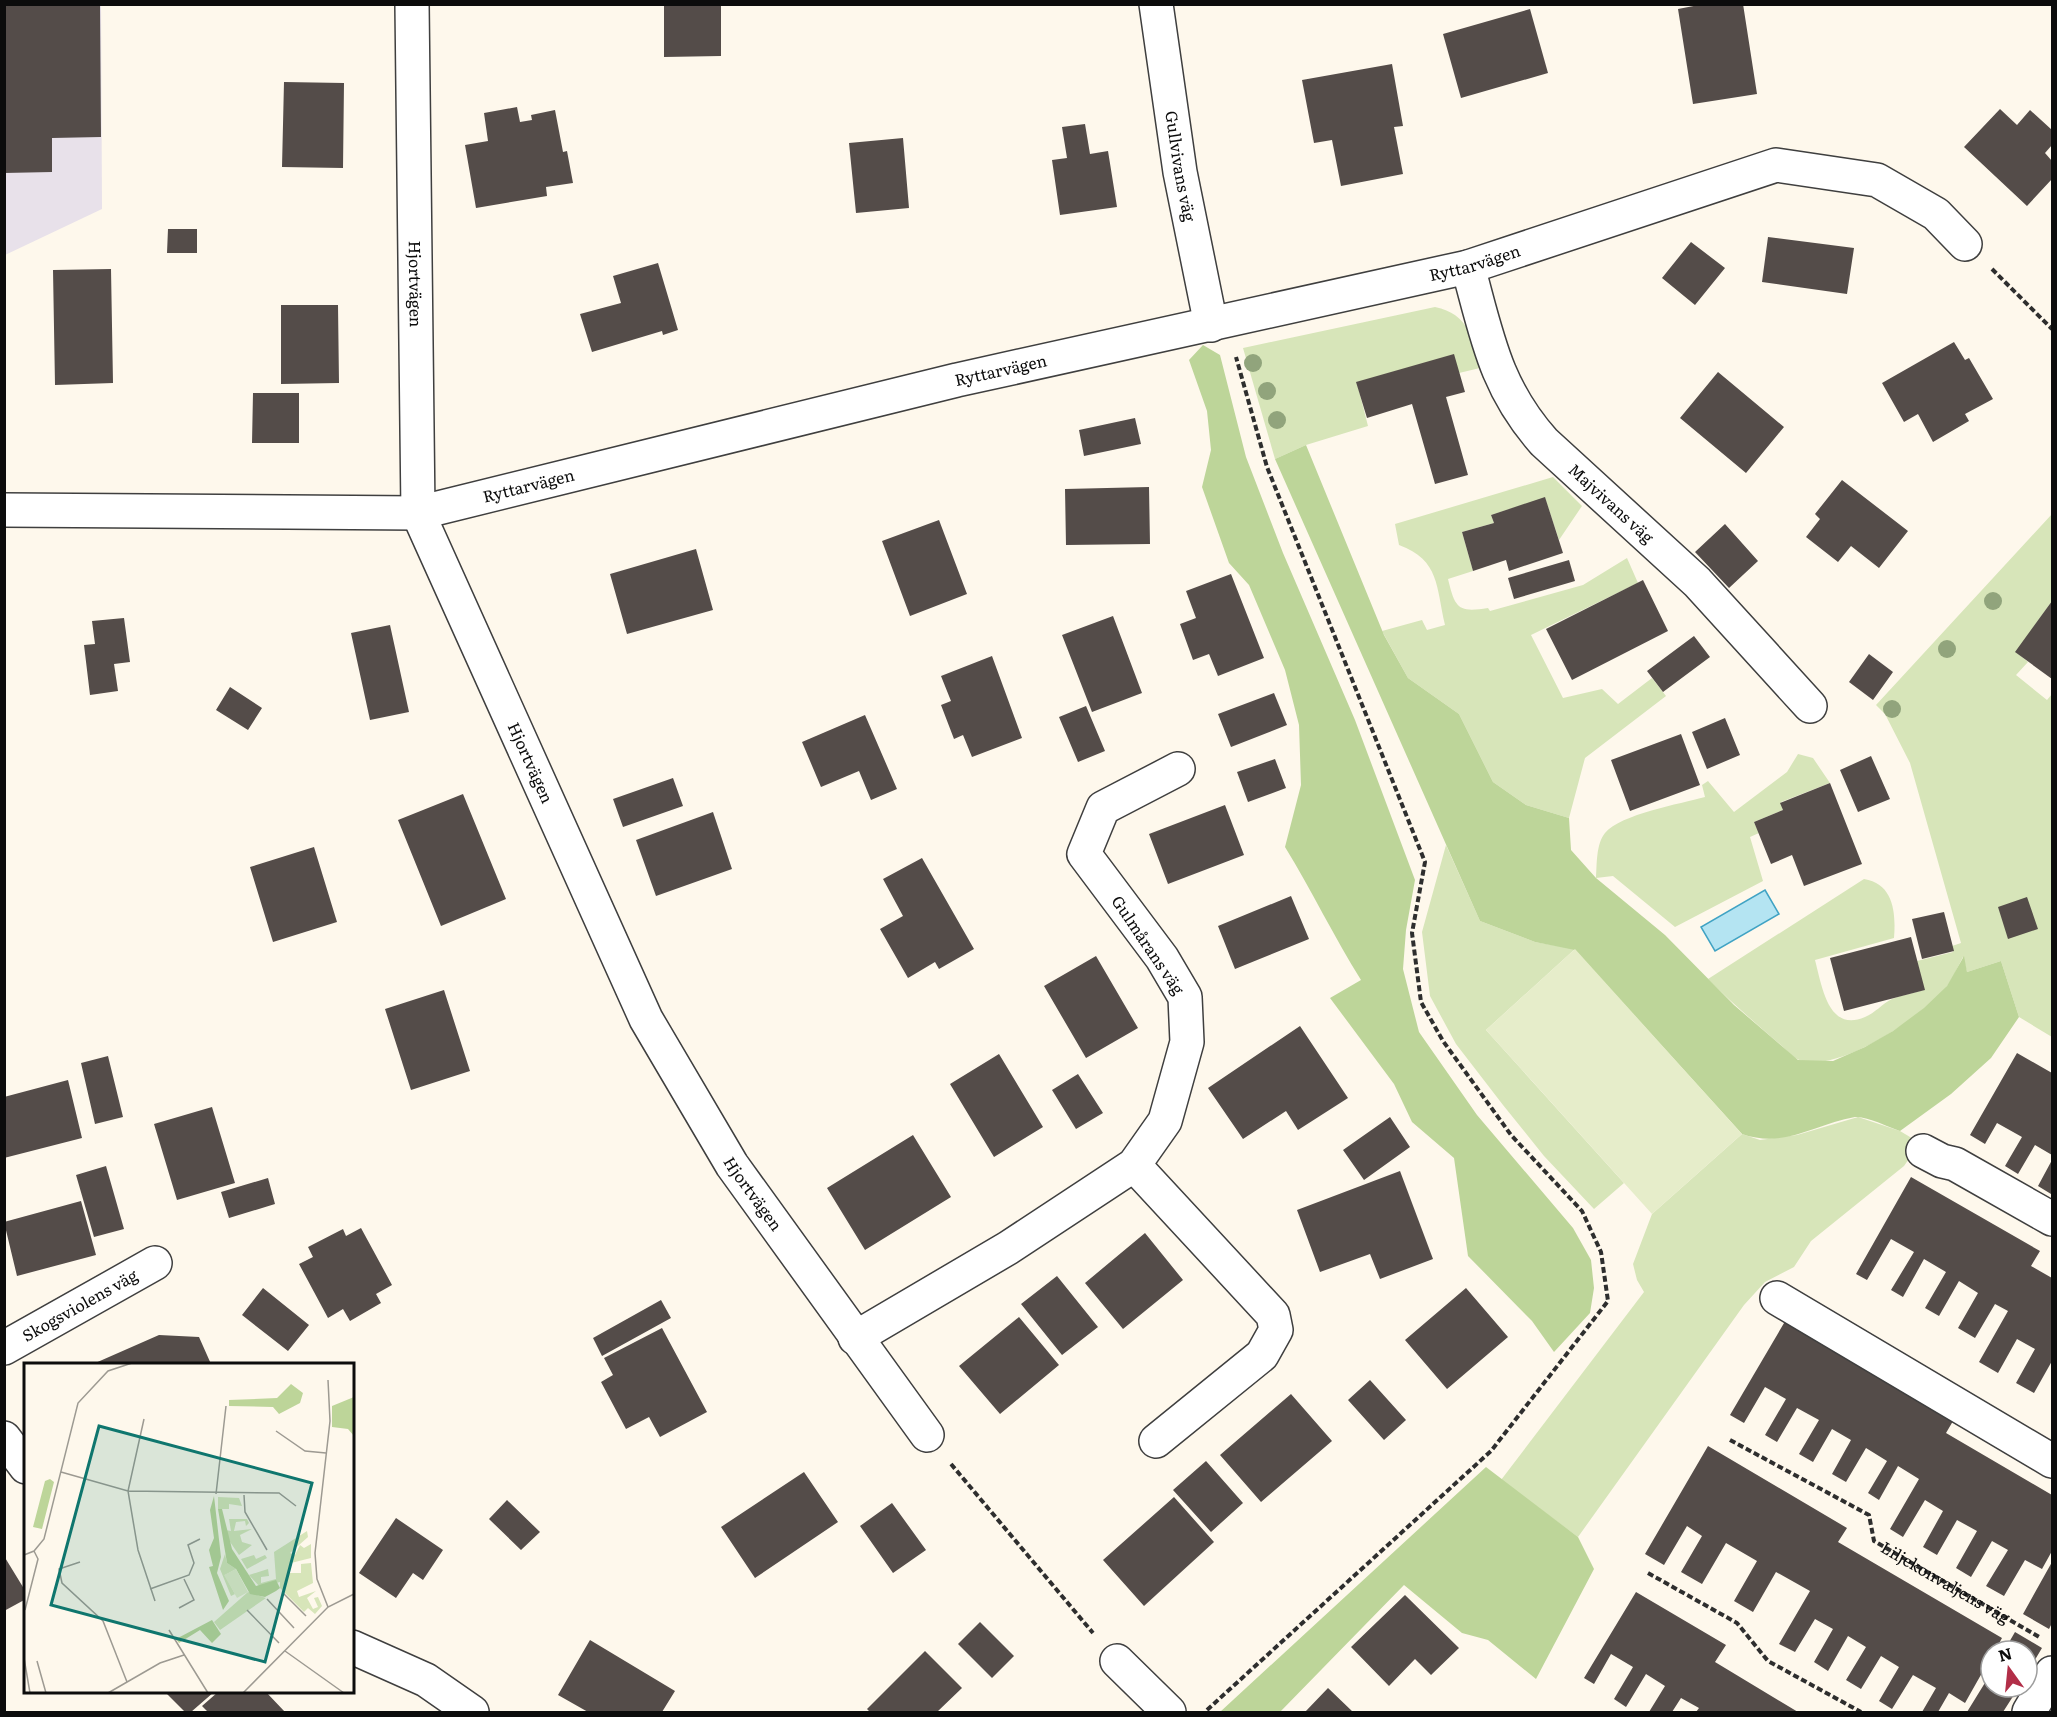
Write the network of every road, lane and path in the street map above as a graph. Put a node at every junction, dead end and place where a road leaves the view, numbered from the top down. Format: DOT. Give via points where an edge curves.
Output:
graph roads {
  1 [pos="412,4"];
  2 [pos="1156,4"];
  3 [pos="1965,244"];
  4 [pos="1468,267"];
  5 [pos="1219,323"];
  6 [pos="2052,329"];
  7 [pos="4,510"];
  8 [pos="418,513"];
  9 [pos="1810,706"];
  10 [pos="1178,769"];
  11 [pos="1923,1151"];
  12 [pos="1134,1165"];
  13 [pos="2052,1219"];
  14 [pos="155,1263"];
  15 [pos="1776,1298"];
  16 [pos="855,1338"];
  17 [pos="4,1348"];
  18 [pos="927,1435"];
  19 [pos="4,1438"];
  20 [pos="1730,1440"];
  21 [pos="1156,1441"];
  22 [pos="2052,1461"];
  23 [pos="24,1464"];
  24 [pos="1648,1573"];
  25 [pos="2043,1639"];
  26 [pos="354,1648"];
  27 [pos="1117,1661"];
  28 [pos="2052,1673"];
  29 [pos="472,1713"];
  30 [pos="1169,1713"];
  31 [pos="1204,1713"];
  32 [pos="1862,1713"];
  33 [pos="2030,1713"];
  1 -- 8 [label="street, Hjortvägen"];
  2 -- 5 [label="street, Gullvivans väg" via="1180,172"];
  3 -- 4 [label="street, Ryttarvägen" via="1936,214 1877,180 1776,165"];
  3 -- 6 [label="path"];
  4 -- 5 [label="street, Ryttarvägen"];
  4 -- 9 [label="street, Majvivans väg" via="1503,384 1522,417 1544,442 1697,582"];
  5 -- 8 [label="street, Ryttarvägen" via="957,380"];
  5 -- 31 [label="path" via="1267,467 1425,862 1412,933 1422,1002 1443,1041 1511,1135 1582,1211 1601,1252 1608,1301 1491,1451"];
  7 -- 8 [label="street, Ryttarvägen"];
  8 -- 16 [label="street, Hjortvägen" via="646,1019 732,1165"];
  10 -- 12 [label="street, Gulmårans väg" via="1103,808 1084,854 1162,958 1185,997 1187,1042 1165,1121"];
  11 -- 13 [label="street" via="1955,1164"];
  12 -- 16 [label="street, Gulmårans väg" via="1008,1248"];
  12 -- 21 [label="street" via="1273,1315 1276,1330 1262,1355"];
  14 -- 17 [label="street, Skogsviolens väg"];
  15 -- 22 [label="street"];
  16 -- 18 [label="street, Hjortvägen"];
  18 -- 27 [label="path"];
  19 -- 23 [label="street"];
  20 -- 25 [label="path, Liljekonvaljens väg" via="1869,1515 1874,1540"];
  24 -- 32 [label="path" via="1737,1623 1768,1661"];
  26 -- 29 [label="street" via="426,1680"];
  27 -- 30 [label="street"];
  28 -- 33 [label="street"];
}
